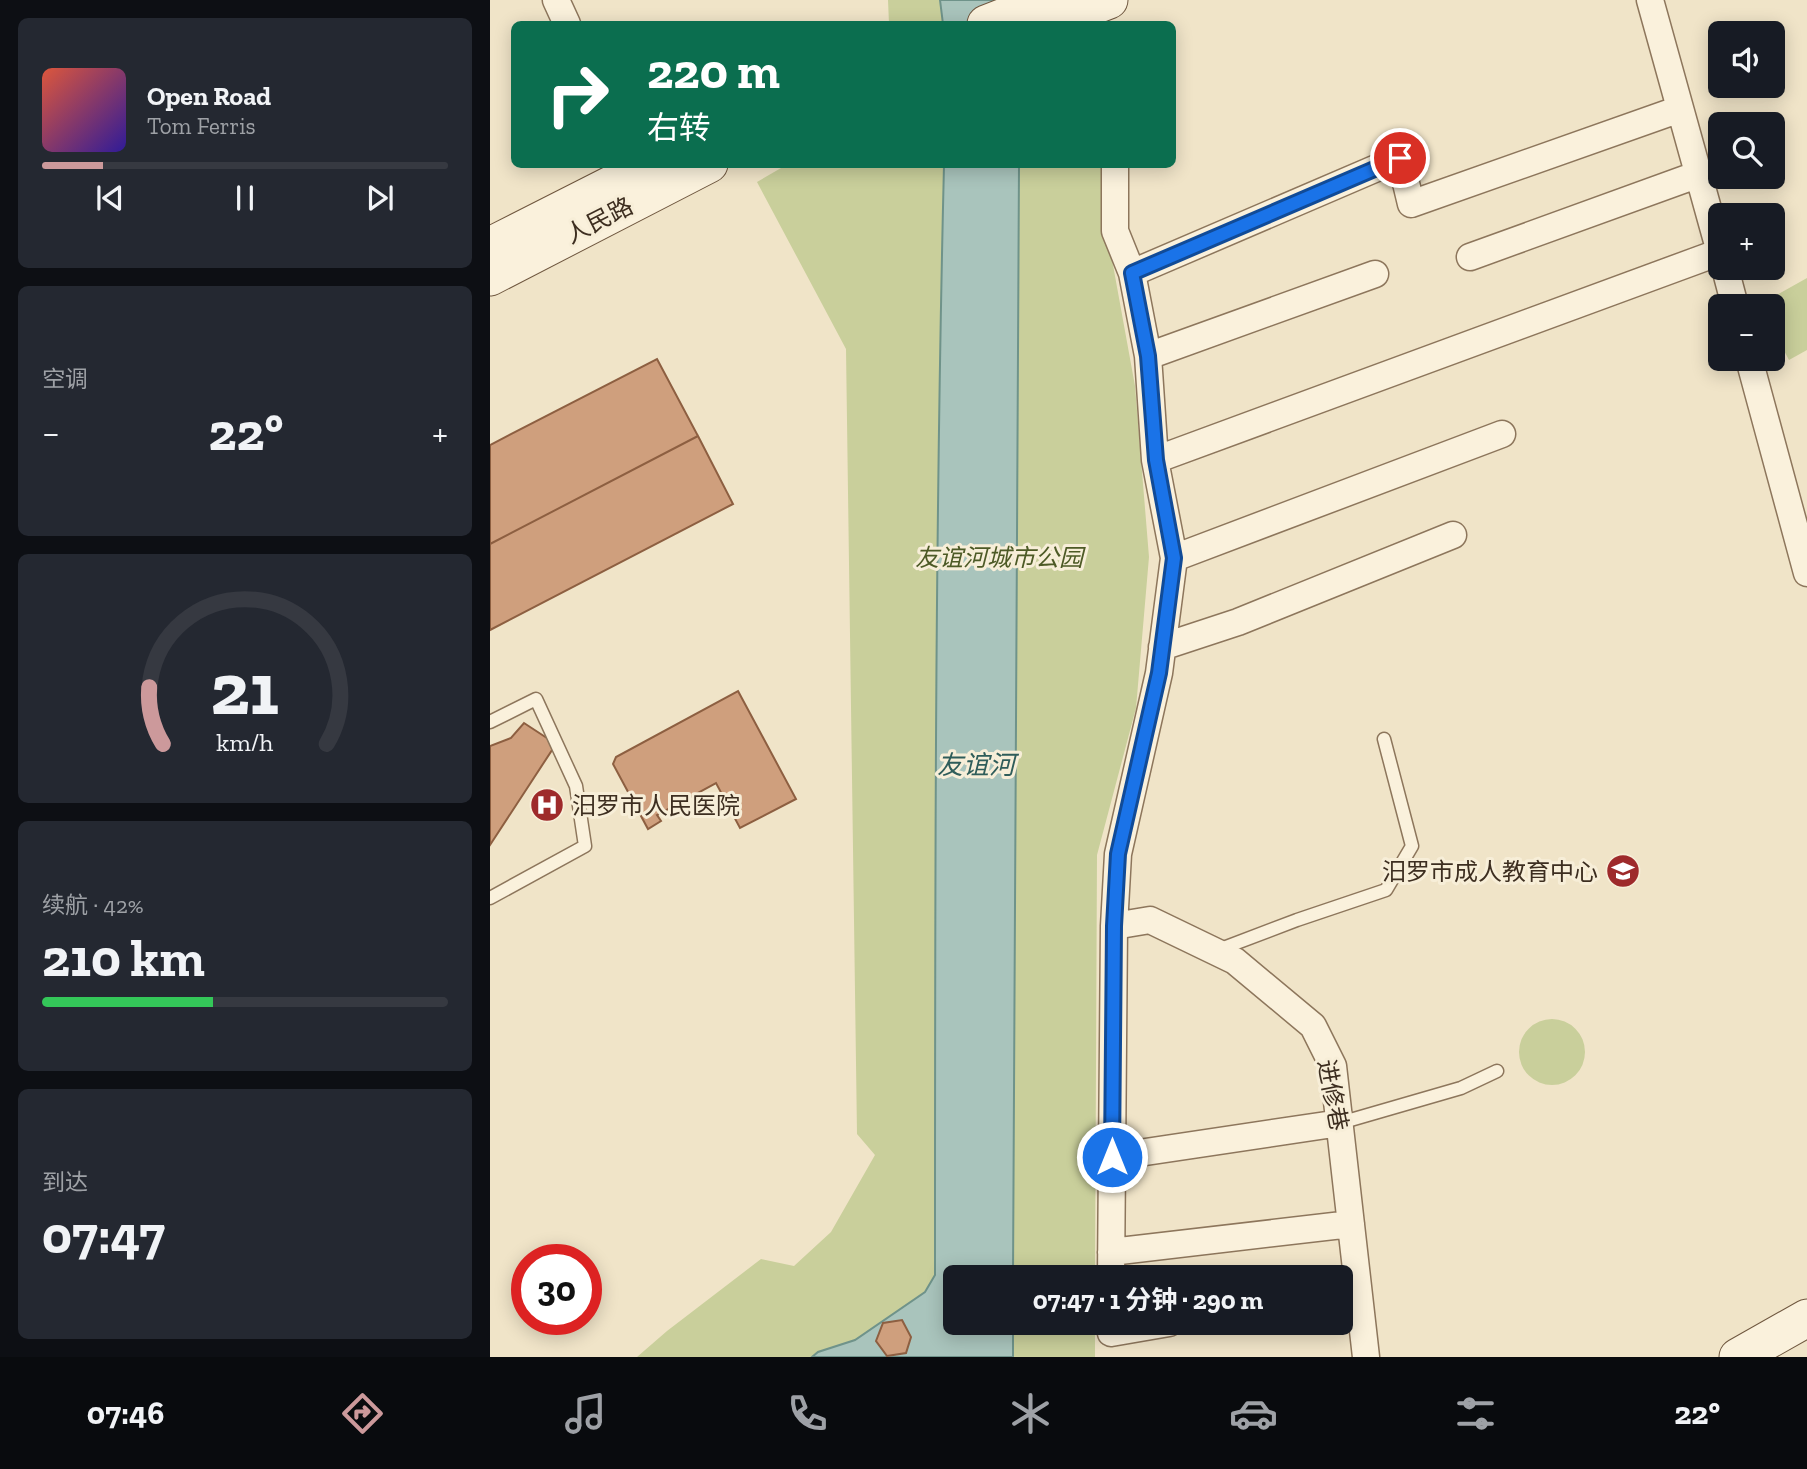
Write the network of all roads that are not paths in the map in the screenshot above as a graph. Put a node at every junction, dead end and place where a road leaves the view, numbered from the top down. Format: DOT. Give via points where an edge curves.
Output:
graph roads {
  1 [pos="556,0"];
  2 [pos="1650,0"];
  3 [pos="1079,10"];
  4 [pos="566,21"];
  5 [pos="1006,21"];
  6 [pos="1680,109"];
  7 [pos="640,168"];
  8 [pos="701,168"];
  9 [pos="1115,168"];
  10 [pos="1699,174"];
  11 [pos="1708,207"];
  12 [pos="490,246"];
  13 [pos="1708,256"];
  14 [pos="1470,257"];
  15 [pos="1132,273"];
  16 [pos="1375,274"];
  17 [pos="490,277"];
  18 [pos="1148,356"];
  19 [pos="1752,371"];
  20 [pos="1502,434"];
  21 [pos="1156,460"];
  22 [pos="1453,535"];
  23 [pos="1174,558"];
  24 [pos="1807,573"];
  25 [pos="1162,647"];
  26 [pos="490,722"];
  27 [pos="1384,739"];
  28 [pos="490,898"];
  29 [pos="1114,926"];
  30 [pos="1215,951"];
  31 [pos="1497,1071"];
  32 [pos="1340,1123"];
  33 [pos="1112,1157"];
  34 [pos="1351,1224"];
  35 [pos="1111,1265"];
  36 [pos="1350,1265"];
  37 [pos="1353,1308"];
  38 [pos="1807,1318"];
  39 [pos="1807,1328"];
  40 [pos="1366,1357"];
  41 [pos="1738,1357"];
  42 [pos="1757,1357"];
  1 -- 4 [label="street"];
  2 -- 6 [label="street"];
  3 -- 5 [label="street"];
  6 -- 10 [label="street"];
  6 -- 15 [label="street" via="1411,204 1400,158"];
  7 -- 12 [label="street, 人民路"];
  8 -- 17 [label="street, 人民路"];
  9 -- 15 [label="street" via="1115,231"];
  10 -- 11 [label="street"];
  10 -- 14 [label="street"];
  13 -- 21 [label="street"];
  15 -- 18 [label="street"];
  16 -- 18 [label="street"];
  18 -- 21 [label="street"];
  19 -- 24 [label="street"];
  20 -- 23 [label="street"];
  21 -- 23 [label="street"];
  22 -- 25 [label="street" via="1238,622"];
  23 -- 25 [label="street"];
  25 -- 29 [label="street" via="1118,854"];
  26 -- 28 [label="lane" via="536,699 576,786 585,846"];
  27 -- 30 [label="lane" via="1412,846 1386,890"];
  29 -- 30 [label="street, 进修巷" via="1150,920"];
  29 -- 33 [label="street"];
  30 -- 32 [label="street, 进修巷" via="1236,961 1313,1026 1333,1066"];
  31 -- 32 [label="lane" via="1461,1088"];
  32 -- 33 [label="street"];
  32 -- 34 [label="street, 进修巷"];
  33 -- 35 [label="street"];
  34 -- 35 [label="street"];
  34 -- 36 [label="street, 进修巷"];
  37 -- 40 [label="street, 进修巷"];
  38 -- 41 [label="street"];
  39 -- 42 [label="street"];
}
